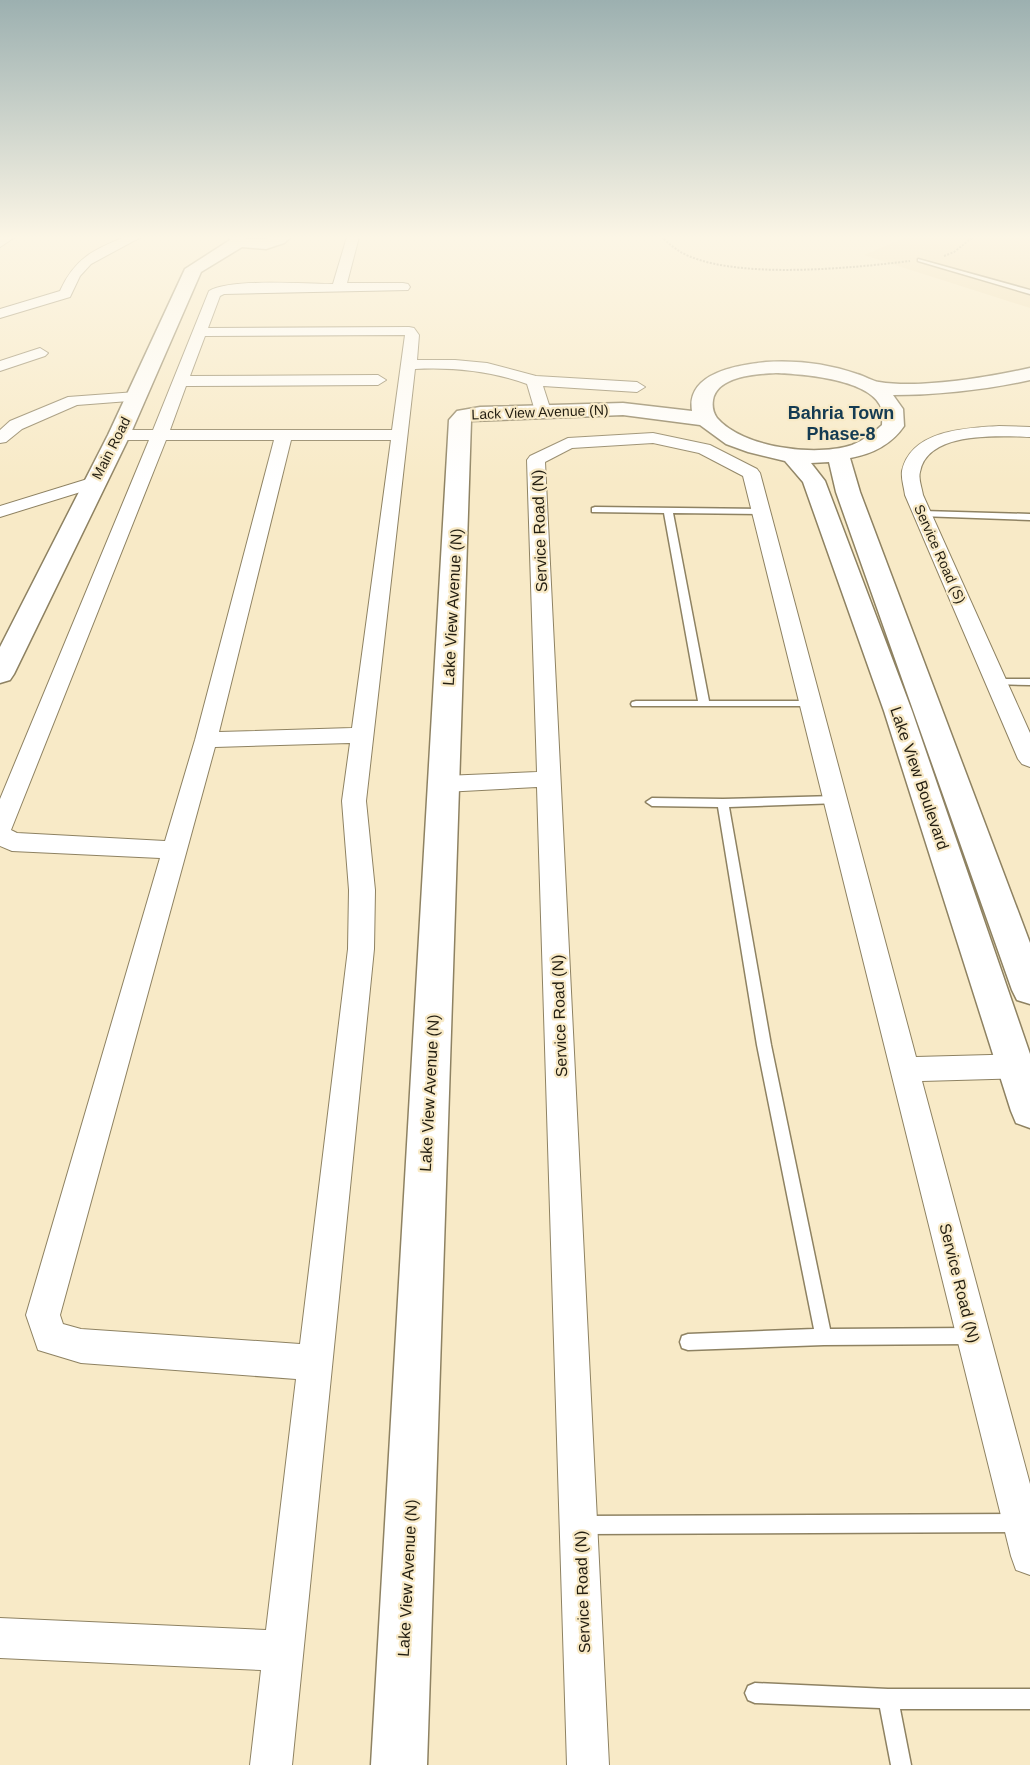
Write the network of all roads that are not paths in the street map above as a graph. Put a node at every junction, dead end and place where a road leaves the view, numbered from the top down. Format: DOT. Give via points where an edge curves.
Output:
graph roads {
  1 [pos="171,319"];
  2 [pos="205,319"];
  3 [pos="201,332"];
  4 [pos="40,353"];
  5 [pos="407,365"];
  6 [pos="0,366"];
  7 [pos="1030,374"];
  8 [pos="378,380"];
  9 [pos="181,381"];
  10 [pos="534,381"];
  11 [pos="1030,385"];
  12 [pos="637,387"];
  13 [pos="872,388"];
  14 [pos="704,393"];
  15 [pos="136,397"];
  16 [pos="623,409"];
  17 [pos="543,411"];
  18 [pos="914,413"];
  19 [pos="707,419"];
  20 [pos="460,420"];
  21 [pos="1030,432"];
  22 [pos="118,435"];
  23 [pos="284,435"];
  24 [pos="400,435"];
  25 [pos="159,436"];
  26 [pos="0,438"];
  27 [pos="838,454"];
  28 [pos="792,455"];
  29 [pos="94,482"];
  30 [pos="595,510"];
  31 [pos="668,511"];
  32 [pos="761,511"];
  33 [pos="0,512"];
  34 [pos="923,514"];
  35 [pos="1030,517"];
  36 [pos="0,674"];
  37 [pos="996,682"];
  38 [pos="1030,682"];
  39 [pos="636,704"];
  40 [pos="704,704"];
  41 [pos="811,704"];
  42 [pos="361,735"];
  43 [pos="206,740"];
  44 [pos="1030,759"];
  45 [pos="549,779"];
  46 [pos="444,784"];
  47 [pos="835,800"];
  48 [pos="652,802"];
  49 [pos="723,803"];
  50 [pos="0,829"];
  51 [pos="0,835"];
  52 [pos="175,850"];
  53 [pos="1030,990"];
  54 [pos="1023,1066"];
  55 [pos="904,1069"];
  56 [pos="1030,1111"];
  57 [pos="973,1336"];
  58 [pos="824,1337"];
  59 [pos="688,1342"];
  60 [pos="317,1364"];
  61 [pos="1022,1523"];
  62 [pos="579,1525"];
  63 [pos="1030,1556"];
  64 [pos="0,1638"];
  65 [pos="283,1651"];
  66 [pos="755,1693"];
  67 [pos="888,1699"];
  68 [pos="1030,1699"];
  69 [pos="271,1765"];
  70 [pos="399,1765"];
  71 [pos="588,1765"];
  72 [pos="901,1765"];
  1 -- 15 [label="street, Main Road"];
  2 -- 3 [label="street"];
  3 -- 5 [label="street" via="409,331 412,335"];
  3 -- 9 [label="street"];
  4 -- 6 [label="street"];
  5 -- 10 [label="street" via="463,365"];
  5 -- 24 [label="street"];
  7 -- 13 [label="street" via="962,387"];
  8 -- 9 [label="street"];
  9 -- 25 [label="street"];
  10 -- 12 [label="street"];
  10 -- 17 [label="street"];
  11 -- 18 [label="street"];
  13 -- 14 [label="street" via="828,371 776,366 739,372"];
  13 -- 18 [label="street" via="889,402"];
  14 -- 16 [label="street, Lack View Avenue (N)"];
  14 -- 19 [label="street" via="702,410"];
  15 -- 22 [label="street, Main Road"];
  15 -- 26 [label="street" via="74,400 16,425"];
  16 -- 17 [label="street, Lack View Avenue (N)"];
  16 -- 19 [label="street, Lack View Avenue (N)"];
  17 -- 20 [label="street, Lack View Avenue (N)" via="480,413 464,415"];
  18 -- 27 [label="street" via="893,426 880,441"];
  19 -- 28 [label="street" via="739,442"];
  20 -- 46 [label="street, Lake View Avenue (N)"];
  21 -- 34 [label="street, Service Road (S)" via="968,432 939,440 918,456 911,471 914,495"];
  22 -- 25 [label="street"];
  22 -- 29 [label="street, Main Road"];
  23 -- 24 [label="street"];
  23 -- 25 [label="street"];
  23 -- 43 [label="street"];
  24 -- 42 [label="street"];
  25 -- 50 [label="street"];
  27 -- 28 [label="street"];
  27 -- 53 [label="street, Lake View Boulevard" via="848,492"];
  28 -- 54 [label="street, Lake View Boulevard" via="814,481"];
  29 -- 33 [label="street"];
  29 -- 36 [label="street, Main Road"];
  30 -- 31 [label="lane"];
  31 -- 32 [label="lane"];
  31 -- 40 [label="lane"];
  32 -- 41 [label="street, Service Road (N)"];
  32 -- 45 [label="street, Service Road (N)" via="751,473 704,448 653,438 568,443 536,460"];
  34 -- 35 [label="lane"];
  34 -- 37 [label="street, Service Road (S)"];
  37 -- 38 [label="lane"];
  37 -- 44 [label="street, Service Road (S)"];
  39 -- 40 [label="lane"];
  40 -- 41 [label="lane"];
  41 -- 47 [label="street, Service Road (N)"];
  42 -- 43 [label="street"];
  42 -- 60 [label="street" via="354,801 362,890 361,949"];
  43 -- 52 [label="street"];
  45 -- 46 [label="street"];
  45 -- 62 [label="street, Service Road (N)"];
  46 -- 70 [label="street, Lake View Avenue (N)"];
  47 -- 49 [label="lane"];
  47 -- 55 [label="street, Service Road (N)"];
  48 -- 49 [label="lane"];
  49 -- 58 [label="lane" via="764,1045"];
  51 -- 52 [label="street" via="12,842"];
  52 -- 60 [label="street" via="43,1315 50,1338 81,1346"];
  54 -- 55 [label="street"];
  54 -- 56 [label="street, Lake View Boulevard"];
  55 -- 57 [label="street, Service Road (N)"];
  57 -- 58 [label="lane"];
  57 -- 61 [label="street, Service Road (N)"];
  58 -- 59 [label="lane"];
  60 -- 65 [label="street"];
  61 -- 62 [label="lane"];
  61 -- 63 [label="street, Service Road (N)"];
  62 -- 71 [label="street, Service Road (N)"];
  64 -- 65 [label="street"];
  65 -- 69 [label="street"];
  66 -- 67 [label="lane"];
  67 -- 68 [label="lane"];
  67 -- 72 [label="lane"];
}
